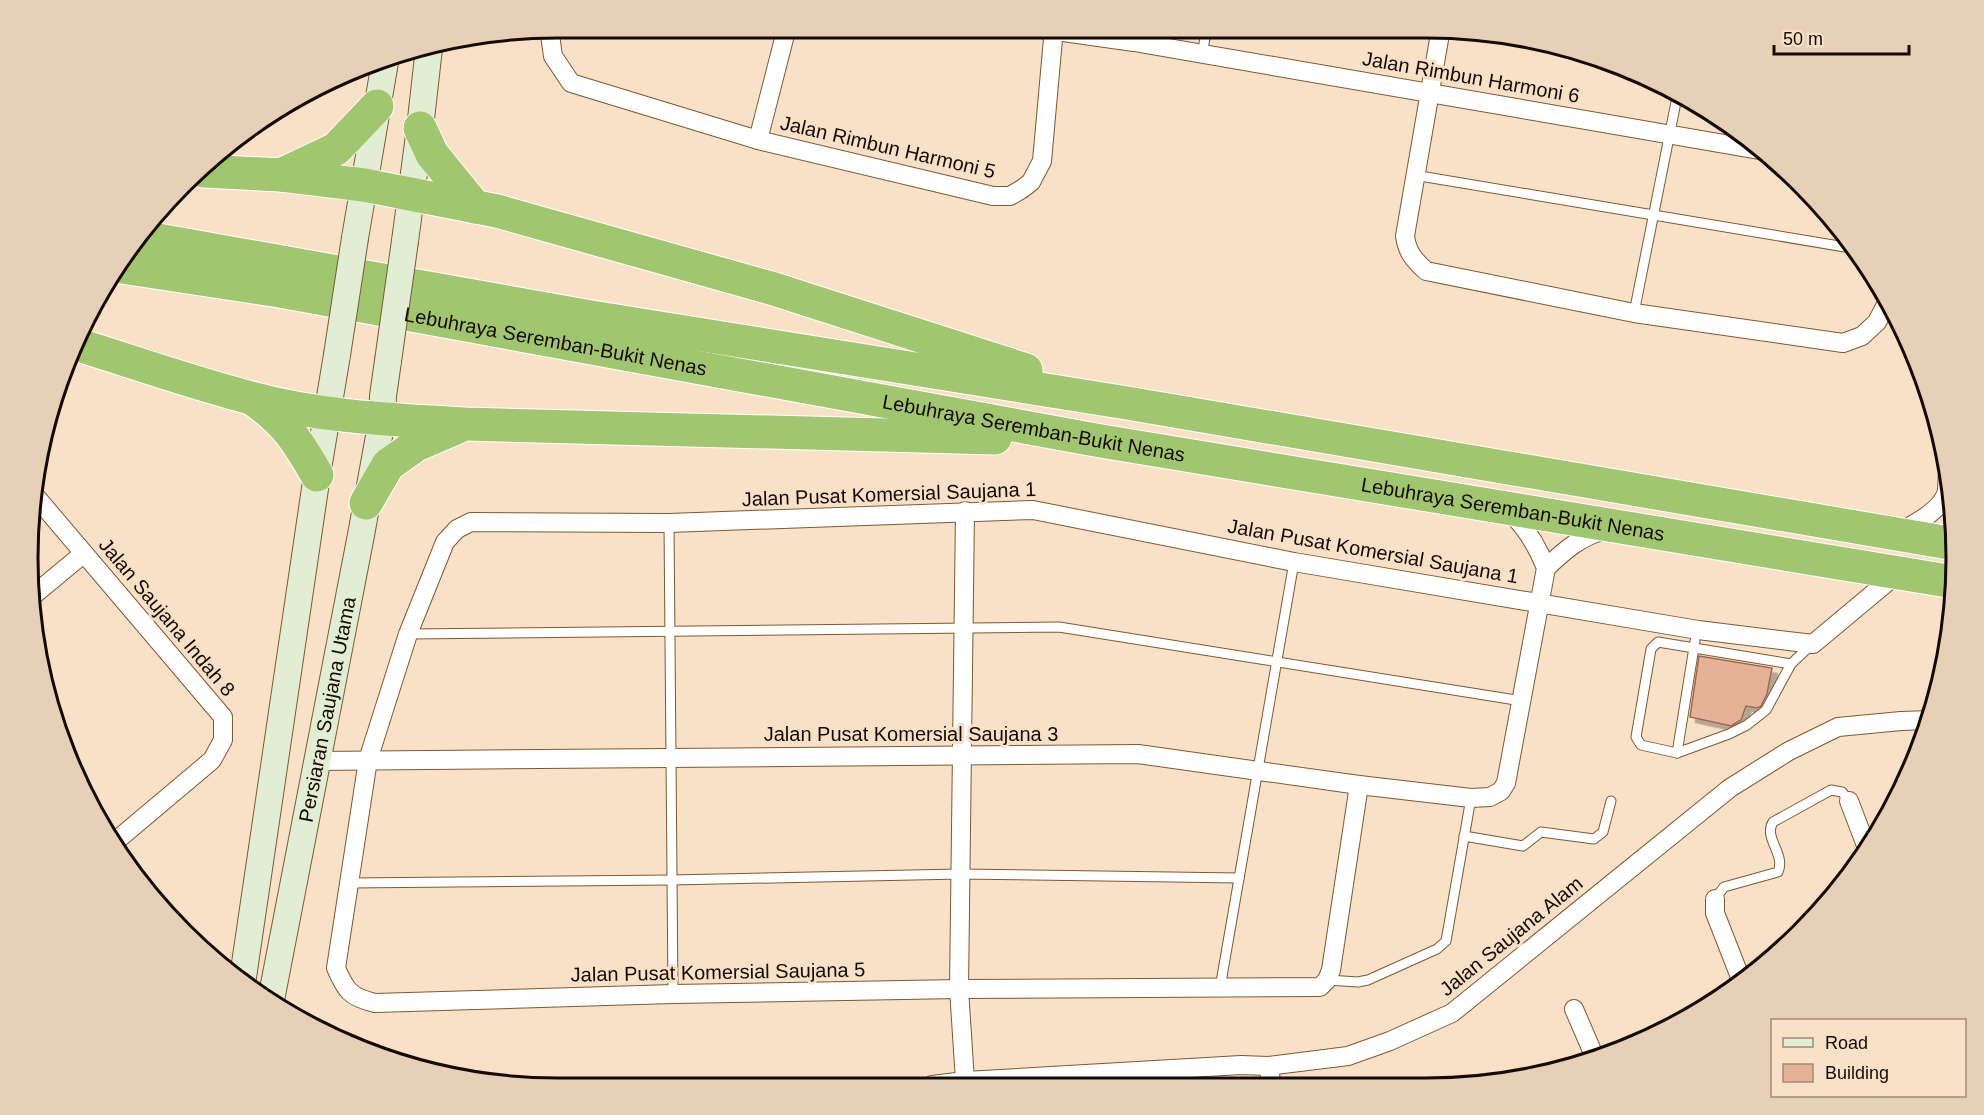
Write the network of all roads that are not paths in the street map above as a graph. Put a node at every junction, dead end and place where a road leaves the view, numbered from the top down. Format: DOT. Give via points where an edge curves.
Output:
graph roads {
  1 [pos="550,38"];
  2 [pos="784,38"];
  3 [pos="1053,38"];
  4 [pos="1146,38"];
  5 [pos="1205,38"];
  6 [pos="1439,38"];
  7 [pos="428,54"];
  8 [pos="1202,54"];
  9 [pos="384,67"];
  10 [pos="1429,93"];
  11 [pos="1676,101"];
  12 [pos="377,106"];
  13 [pos="420,128"];
  14 [pos="1670,134"];
  15 [pos="758,140"];
  16 [pos="1746,148"];
  17 [pos="210,171"];
  18 [pos="281,175"];
  19 [pos="1414,175"];
  20 [pos="364,185"];
  21 [pos="412,195"];
  22 [pos="475,207"];
  23 [pos="1654,215"];
  24 [pos="147,238"];
  25 [pos="1843,247"];
  26 [pos="126,268"];
  27 [pos="1883,310"];
  28 [pos="1634,313"];
  29 [pos="83,346"];
  30 [pos="252,399"];
  31 [pos="1127,403"];
  32 [pos="328,413"];
  33 [pos="382,420"];
  34 [pos="465,424"];
  35 [pos="1101,441"];
  36 [pos="317,475"];
  37 [pos="1943,498"];
  38 [pos="41,502"];
  39 [pos="366,503"];
  40 [pos="1505,507"];
  41 [pos="964,511"];
  42 [pos="669,524"];
  43 [pos="1620,525"];
  44 [pos="1896,534"];
  45 [pos="1946,542"];
  46 [pos="83,554"];
  47 [pos="1294,562"];
  48 [pos="1546,568"];
  49 [pos="1898,573"];
  50 [pos="1945,581"];
  51 [pos="39,591"];
  52 [pos="1540,602"];
  53 [pos="963,628"];
  54 [pos="670,631"];
  55 [pos="408,634"];
  56 [pos="1696,638"];
  57 [pos="1813,644"];
  58 [pos="1277,661"];
  59 [pos="1791,664"];
  60 [pos="1522,701"];
  61 [pos="1921,720"];
  62 [pos="1677,753"];
  63 [pos="962,756"];
  64 [pos="671,758"];
  65 [pos="317,760"];
  66 [pos="368,760"];
  67 [pos="1258,770"];
  68 [pos="1359,785"];
  69 [pos="1471,798"];
  70 [pos="1611,801"];
  71 [pos="1849,801"];
  72 [pos="1464,836"];
  73 [pos="120,838"];
  74 [pos="1864,839"];
  75 [pos="960,874"];
  76 [pos="1239,878"];
  77 [pos="672,880"];
  78 [pos="349,883"];
  79 [pos="1715,899"];
  80 [pos="244,972"];
  81 [pos="1739,973"];
  82 [pos="1327,980"];
  83 [pos="1220,988"];
  84 [pos="959,989"];
  85 [pos="272,992"];
  86 [pos="673,994"];
  87 [pos="1574,1009"];
  88 [pos="1592,1051"];
  89 [pos="1268,1066"];
  90 [pos="965,1078"];
  91 [pos="1017,1078"];
  92 [pos="1271,1078"];
  1 -- 15 [label="street, Jalan Rimbun Harmoni 5" via="553,56 571,84"];
  2 -- 15 [label="street"];
  3 -- 15 [label="street, Jalan Rimbun Harmoni 5" via="1042,161 1031,182 1010,196 993,196"];
  4 -- 8 [label="street, Jalan Rimbun Harmoni 6"];
  5 -- 8 [label="lane"];
  6 -- 10 [label="street"];
  7 -- 13 [label="main road, Persiaran Saujana Utama"];
  8 -- 10 [label="street, Jalan Rimbun Harmoni 6"];
  9 -- 12 [label="main road, Persiaran Saujana Utama"];
  10 -- 14 [label="street, Jalan Rimbun Harmoni 6"];
  10 -- 19 [label="street"];
  11 -- 14 [label="lane"];
  12 -- 18 [label="highway" via="336,149"];
  12 -- 20 [label="main road, Persiaran Saujana Utama"];
  13 -- 21 [label="main road, Persiaran Saujana Utama"];
  13 -- 22 [label="highway" via="432,154"];
  14 -- 16 [label="street, Jalan Rimbun Harmoni 6"];
  14 -- 23 [label="lane"];
  17 -- 18 [label="highway"];
  18 -- 20 [label="highway"];
  19 -- 23 [label="lane"];
  19 -- 28 [label="street" via="1405,236 1407,250 1426,271"];
  20 -- 21 [label="highway"];
  20 -- 32 [label="main road, Persiaran Saujana Utama, bridge"];
  21 -- 22 [label="highway"];
  21 -- 33 [label="main road, Persiaran Saujana Utama, bridge"];
  22 -- 31 [label="highway" via="774,289"];
  23 -- 25 [label="lane"];
  23 -- 28 [label="lane"];
  24 -- 31 [label="highway, Lebuhraya Seremban-Bukit Nenas" via="591,317"];
  26 -- 35 [label="highway, Lebuhraya Seremban-Bukit Nenas" via="280,291"];
  27 -- 28 [label="street" via="1862,336 1843,343"];
  29 -- 30 [label="highway"];
  30 -- 32 [label="highway"];
  30 -- 36 [label="highway" via="271,412 295,438"];
  31 -- 44 [label="highway, Lebuhraya Seremban-Bukit Nenas"];
  32 -- 33 [label="highway"];
  32 -- 36 [label="main road, Persiaran Saujana Utama"];
  33 -- 34 [label="highway"];
  33 -- 39 [label="main road, Persiaran Saujana Utama"];
  34 -- 35 [label="highway"];
  34 -- 39 [label="highway" via="416,445 388,465"];
  35 -- 40 [label="highway, Lebuhraya Seremban-Bukit Nenas"];
  36 -- 80 [label="main road, Persiaran Saujana Utama"];
  37 -- 44 [label="street" via="1920,521"];
  38 -- 46 [label="street, Jalan Saujana Indah 8"];
  39 -- 65 [label="main road, Persiaran Saujana Utama"];
  40 -- 43 [label="highway, Lebuhraya Seremban-Bukit Nenas"];
  40 -- 48 [label="street" via="1536,543"];
  41 -- 42 [label="street, Jalan Pusat Komersial Saujana 1"];
  41 -- 47 [label="street, Jalan Pusat Komersial Saujana 1" via="1033,510"];
  41 -- 53 [label="street"];
  42 -- 54 [label="lane"];
  42 -- 55 [label="street, Jalan Pusat Komersial Saujana 1" via="471,522 445,542"];
  43 -- 48 [label="street" via="1589,534"];
  43 -- 49 [label="highway, Lebuhraya Seremban-Bukit Nenas"];
  44 -- 45 [label="highway, Lebuhraya Seremban-Bukit Nenas"];
  46 -- 51 [label="street"];
  46 -- 73 [label="street, Jalan Saujana Indah 8" via="223,717 223,740 212,760"];
  47 -- 52 [label="street, Jalan Pusat Komersial Saujana 1"];
  47 -- 58 [label="lane"];
  48 -- 52 [label="street"];
  49 -- 50 [label="highway, Lebuhraya Seremban-Bukit Nenas"];
  49 -- 57 [label="street"];
  52 -- 56 [label="street, Jalan Pusat Komersial Saujana 1"];
  52 -- 60 [label="street"];
  53 -- 54 [label="lane"];
  53 -- 58 [label="lane" via="1059,627"];
  53 -- 63 [label="street"];
  54 -- 55 [label="lane"];
  54 -- 64 [label="lane"];
  55 -- 66 [label="street, Jalan Pusat Komersial Saujana 1"];
  56 -- 57 [label="street, Jalan Pusat Komersial Saujana 1"];
  56 -- 59 [label="lane"];
  56 -- 62 [label="lane"];
  56 -- 62 [label="lane" via="1658,642 1651,649 1636,737 1641,745"];
  57 -- 59 [label="lane"];
  58 -- 60 [label="lane"];
  58 -- 67 [label="lane"];
  59 -- 62 [label="lane" via="1766,710 1747,725"];
  60 -- 69 [label="street, Jalan Pusat Komersial Saujana 3" via="1506,783 1490,797"];
  61 -- 89 [label="street, Jalan Saujana Alam" via="1838,727 1789,751 1730,789 1452,1013 1348,1056"];
  63 -- 64 [label="street, Jalan Pusat Komersial Saujana 3"];
  63 -- 67 [label="street, Jalan Pusat Komersial Saujana 3" via="1138,754"];
  63 -- 75 [label="street"];
  64 -- 66 [label="street, Jalan Pusat Komersial Saujana 3"];
  64 -- 77 [label="lane"];
  65 -- 66 [label="street, Jalan Pusat Komersial Saujana 3"];
  65 -- 85 [label="main road, Persiaran Saujana Utama"];
  66 -- 78 [label="street, Jalan Pusat Komersial Saujana 5"];
  67 -- 68 [label="street, Jalan Pusat Komersial Saujana 3"];
  67 -- 76 [label="lane"];
  68 -- 69 [label="street, Jalan Pusat Komersial Saujana 3"];
  68 -- 82 [label="street"];
  69 -- 72 [label="lane"];
  70 -- 72 [label="lane" via="1603,832 1594,838 1541,832 1523,846"];
  71 -- 74 [label="street"];
  71 -- 79 [label="lane" via="1842,792 1831,790 1773,822 1770,834 1781,859 1778,872 1724,887"];
  72 -- 82 [label="lane" via="1443,945 1368,980"];
  75 -- 76 [label="lane"];
  75 -- 77 [label="lane"];
  75 -- 84 [label="street"];
  76 -- 83 [label="lane"];
  77 -- 78 [label="lane"];
  77 -- 86 [label="lane"];
  78 -- 86 [label="street, Jalan Pusat Komersial Saujana 5" via="336,968 345,988 357,998 375,1003"];
  79 -- 81 [label="street" via="1715,913"];
  82 -- 83 [label="street, Jalan Pusat Komersial Saujana 5" via="1320,987"];
  83 -- 84 [label="street, Jalan Pusat Komersial Saujana 5"];
  84 -- 86 [label="street, Jalan Pusat Komersial Saujana 5"];
  84 -- 90 [label="street"];
  87 -- 88 [label="street"];
  89 -- 91 [label="street, Jalan Saujana Alam"];
  89 -- 92 [label="street"];
}
